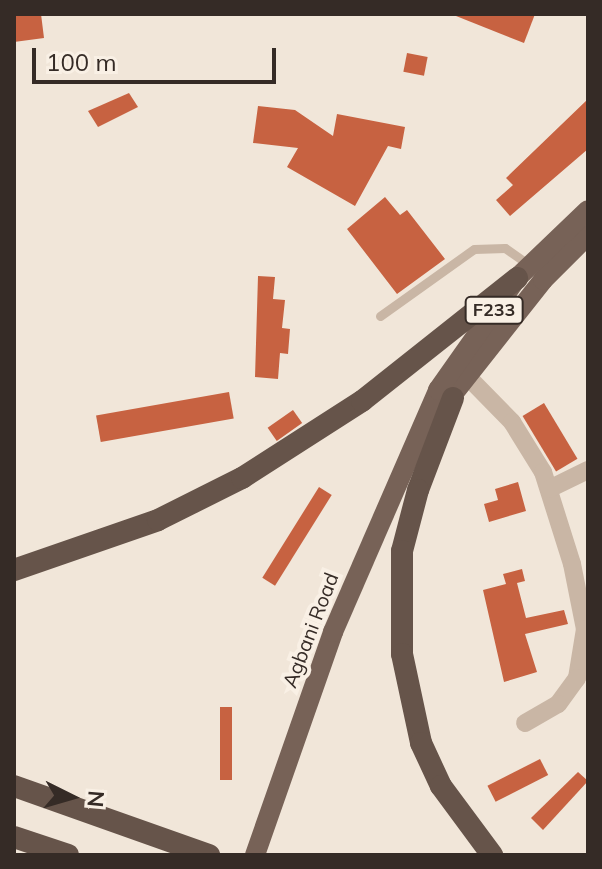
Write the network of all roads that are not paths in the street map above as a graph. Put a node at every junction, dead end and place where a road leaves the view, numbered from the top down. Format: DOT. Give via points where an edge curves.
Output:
graph roads {
  1 [pos="588,210"];
  2 [pos="588,235"];
  3 [pos="530,275"];
  4 [pos="380,316"];
  5 [pos="468,377"];
  6 [pos="453,398"];
  7 [pos="421,426"];
  8 [pos="588,470"];
  9 [pos="549,489"];
  10 [pos="580,564"];
  11 [pos="14,570"];
  12 [pos="525,723"];
  13 [pos="14,786"];
  14 [pos="14,837"];
  15 [pos="53,854"];
  16 [pos="209,855"];
  17 [pos="255,855"];
  18 [pos="492,855"];
  1 -- 3 [label="main road, Agbani Road / F233"];
  2 -- 3 [label="main road, Agbani Road / F233"];
  3 -- 4 [label="lane" via="505,248 474,249"];
  3 -- 5 [label="main road, Agbani Road / F233"];
  3 -- 7 [label="main road, Agbani Road / F233" via="453,365"];
  3 -- 11 [label="highway" via="362,401 242,478 158,520"];
  5 -- 6 [label="main road, Agbani Road / F233"];
  5 -- 9 [label="street" via="512,422"];
  6 -- 7 [label="main road, Agbani Road / F233"];
  6 -- 18 [label="highway" via="409,520 399,580 401,639 407,698 421,743 441,786"];
  7 -- 17 [label="main road, Agbani Road" via="333,632"];
  8 -- 9 [label="street"];
  9 -- 10 [label="street"];
  10 -- 12 [label="street" via="584,659 558,704"];
  13 -- 16 [label="highway"];
  14 -- 15 [label="highway"];
}
